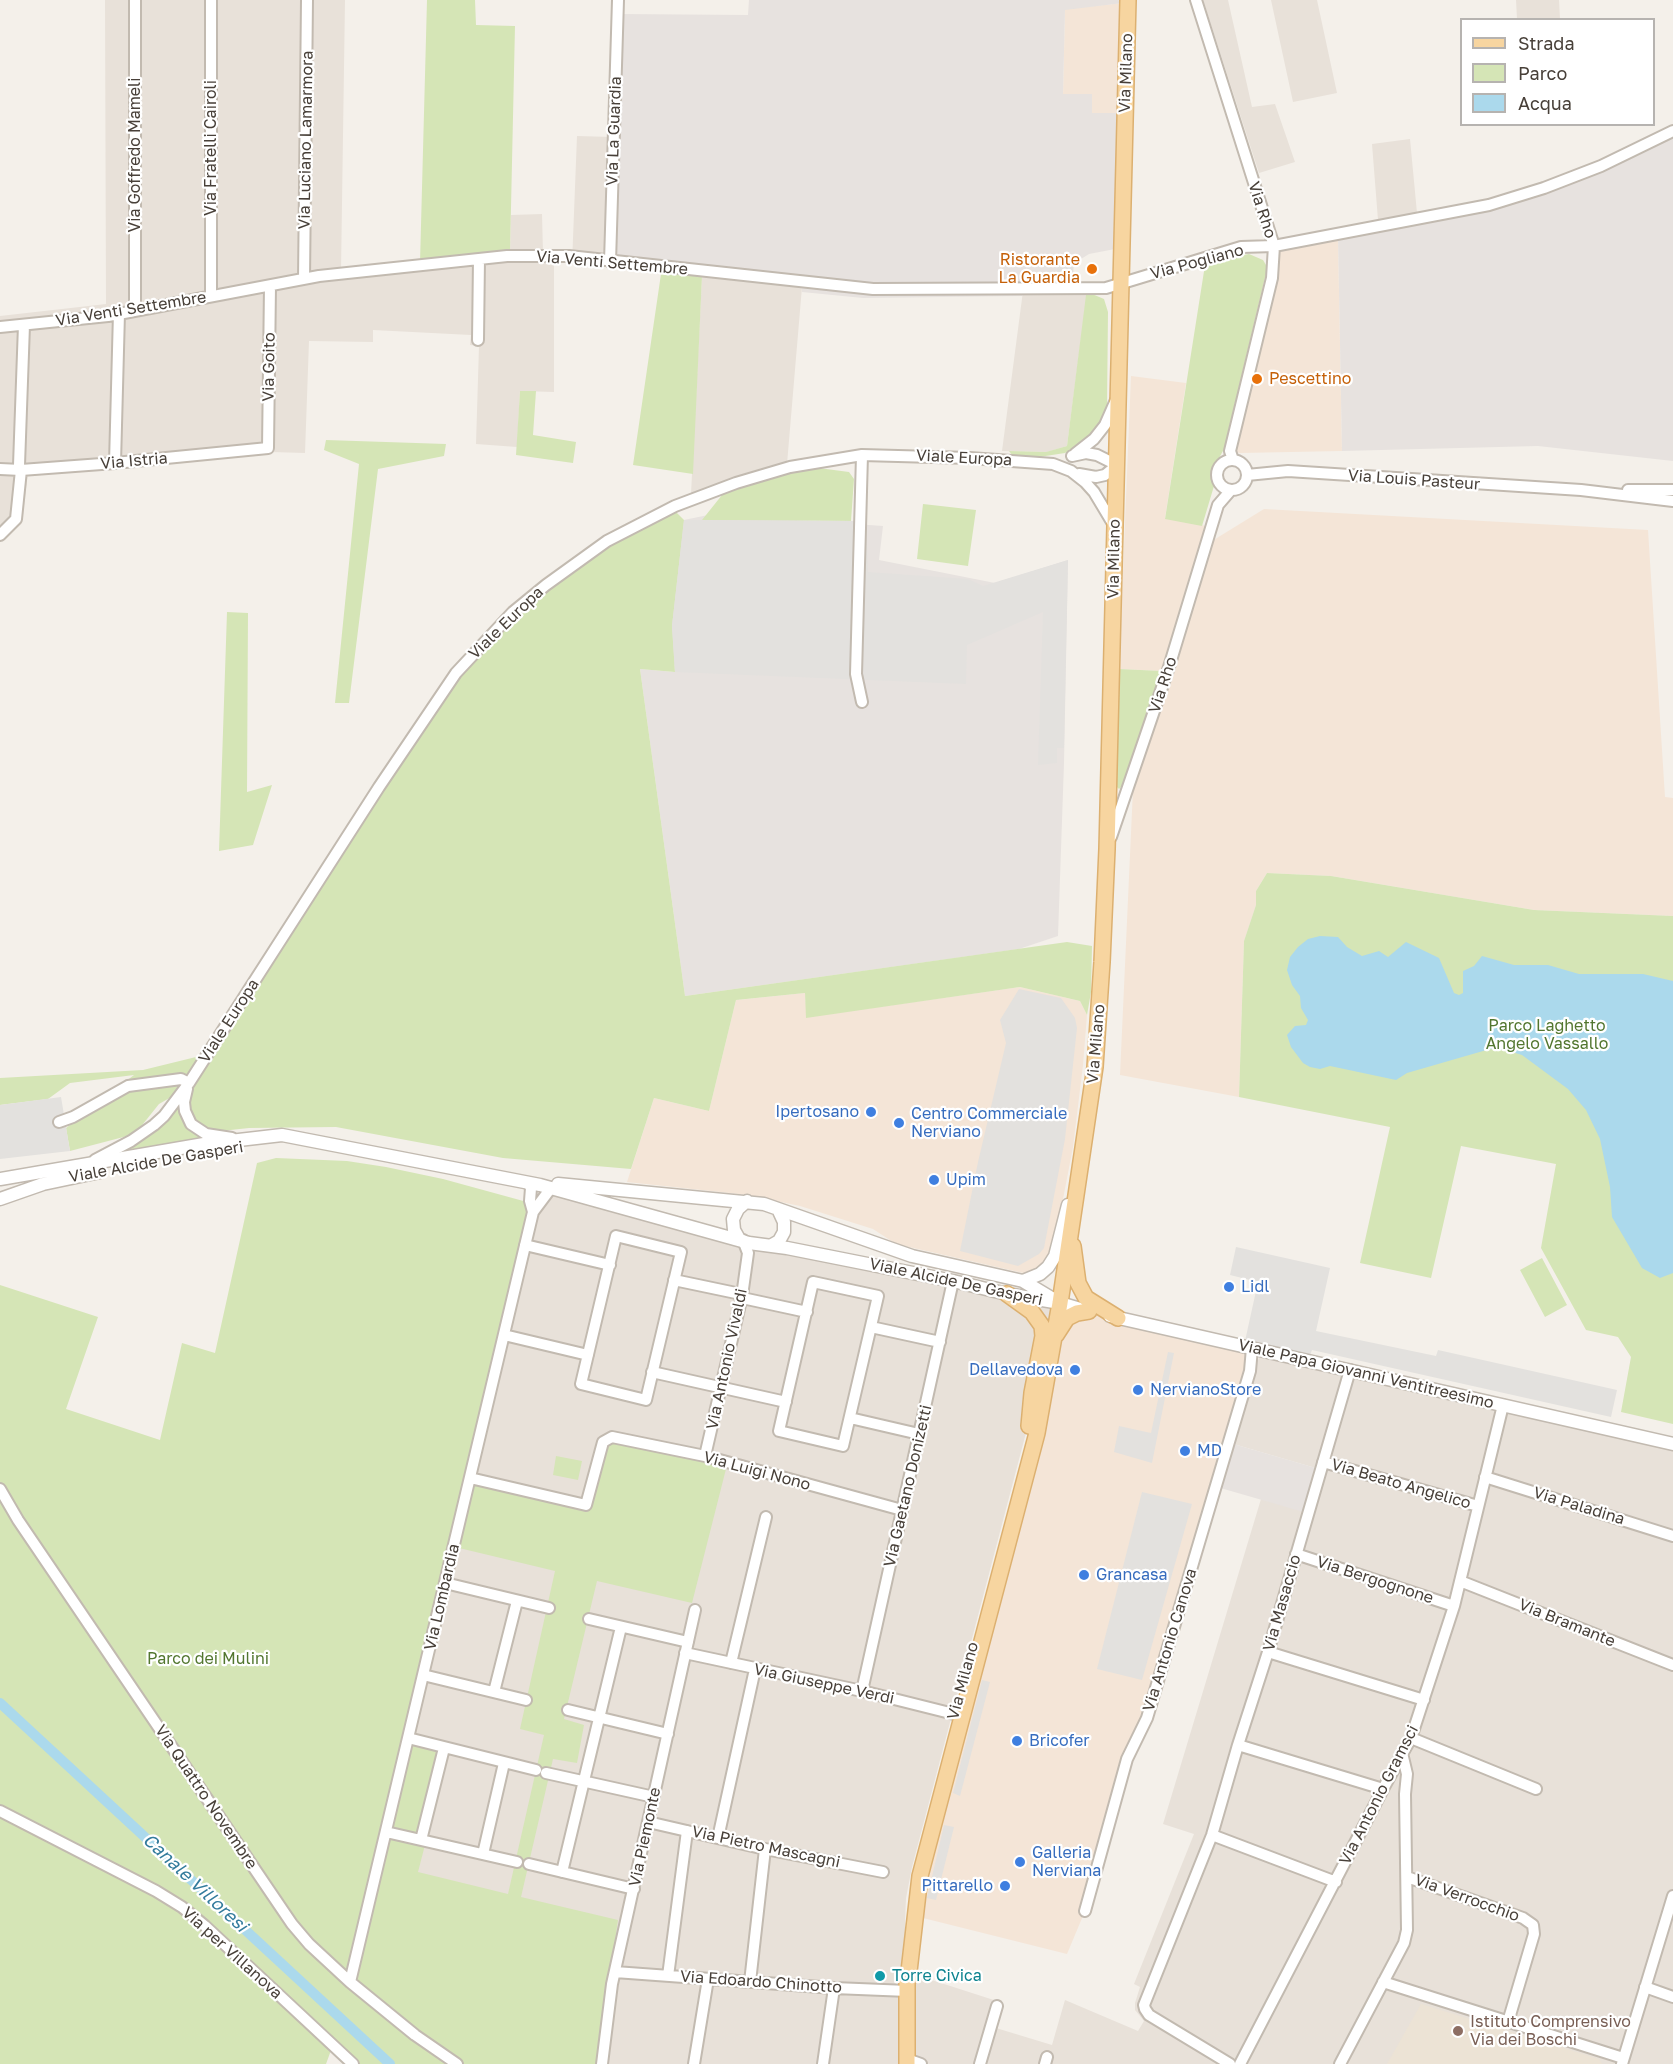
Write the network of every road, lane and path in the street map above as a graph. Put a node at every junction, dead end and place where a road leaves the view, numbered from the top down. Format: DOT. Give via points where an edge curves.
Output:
graph roads {
  1 [pos="135,0"];
  2 [pos="211,0"];
  3 [pos="307,0"];
  4 [pos="618,0"];
  5 [pos="1128,0"];
  6 [pos="1196,0"];
  7 [pos="1673,130"];
  8 [pos="1274,246"];
  9 [pos="479,259"];
  10 [pos="610,262"];
  11 [pos="304,279"];
  12 [pos="1120,284"];
  13 [pos="270,286"];
  14 [pos="211,296"];
  15 [pos="135,310"];
  16 [pos="119,313"];
  17 [pos="24,325"];
  18 [pos="0,327"];
  19 [pos="477,340"];
  20 [pos="1117,398"];
  21 [pos="268,448"];
  22 [pos="862,455"];
  23 [pos="1072,456"];
  24 [pos="1233,460"];
  25 [pos="115,463"];
  26 [pos="1053,464"];
  27 [pos="1117,465"];
  28 [pos="0,469"];
  29 [pos="21,470"];
  30 [pos="1071,471"];
  31 [pos="1247,475"];
  32 [pos="1231,490"];
  33 [pos="1581,490"];
  34 [pos="1673,490"];
  35 [pos="1673,501"];
  36 [pos="1115,527"];
  37 [pos="0,535"];
  38 [pos="862,702"];
  39 [pos="1107,849"];
  40 [pos="189,1083"];
  41 [pos="1089,1116"];
  42 [pos="60,1122"];
  43 [pos="248,1139"];
  44 [pos="315,1141"];
  45 [pos="79,1167"];
  46 [pos="0,1179"];
  47 [pos="535,1186"];
  48 [pos="0,1199"];
  49 [pos="747,1201"];
  50 [pos="778,1209"];
  51 [pos="533,1212"];
  52 [pos="1071,1228"];
  53 [pos="741,1240"];
  54 [pos="525,1245"];
  55 [pos="768,1245"];
  56 [pos="748,1262"];
  57 [pos="610,1265"];
  58 [pos="674,1280"];
  59 [pos="954,1281"];
  60 [pos="1023,1281"];
  61 [pos="1007,1294"];
  62 [pos="742,1296"];
  63 [pos="1059,1303"];
  64 [pos="1089,1311"];
  65 [pos="807,1312"];
  66 [pos="1118,1318"];
  67 [pos="871,1327"];
  68 [pos="504,1335"];
  69 [pos="940,1342"];
  70 [pos="1052,1343"];
  71 [pos="1257,1349"];
  72 [pos="588,1355"];
  73 [pos="1350,1370"];
  74 [pos="652,1372"];
  75 [pos="1044,1385"];
  76 [pos="721,1387"];
  77 [pos="786,1402"];
  78 [pos="1503,1405"];
  79 [pos="850,1418"];
  80 [pos="1029,1431"];
  81 [pos="919,1434"];
  82 [pos="1673,1444"];
  83 [pos="705,1456"];
  84 [pos="1323,1462"];
  85 [pos="1485,1477"];
  86 [pos="470,1478"];
  87 [pos="0,1489"];
  88 [pos="1478,1506"];
  89 [pos="902,1510"];
  90 [pos="766,1517"];
  91 [pos="1673,1536"];
  92 [pos="1296,1554"];
  93 [pos="1460,1581"];
  94 [pos="445,1583"];
  95 [pos="517,1601"];
  96 [pos="1454,1606"];
  97 [pos="549,1608"];
  98 [pos="695,1610"];
  99 [pos="589,1619"];
  100 [pos="621,1627"];
  101 [pos="687,1647"];
  102 [pos="1268,1652"];
  103 [pos="731,1663"];
  104 [pos="1673,1665"];
  105 [pos="755,1669"];
  106 [pos="423,1675"];
  107 [pos="862,1691"];
  108 [pos="494,1692"];
  109 [pos="526,1700"];
  110 [pos="1424,1700"];
  111 [pos="568,1710"];
  112 [pos="958,1715"];
  113 [pos="598,1717"];
  114 [pos="668,1734"];
  115 [pos="408,1738"];
  116 [pos="1411,1738"];
  117 [pos="1238,1745"];
  118 [pos="444,1748"];
  119 [pos="1402,1753"];
  120 [pos="504,1763"];
  121 [pos="1390,1775"];
  122 [pos="584,1781"];
  123 [pos="1383,1789"];
  124 [pos="1536,1789"];
  125 [pos="1405,1794"];
  126 [pos="654,1797"];
  127 [pos="0,1811"];
  128 [pos="648,1822"];
  129 [pos="687,1831"];
  130 [pos="386,1832"];
  131 [pos="1212,1835"];
  132 [pos="718,1838"];
  133 [pos="421,1839"];
  134 [pos="765,1849"];
  135 [pos="483,1854"];
  136 [pos="517,1862"];
  137 [pos="529,1864"];
  138 [pos="562,1872"];
  139 [pos="883,1872"];
  140 [pos="1407,1877"];
  141 [pos="1336,1882"];
  142 [pos="634,1889"];
  143 [pos="1673,1896"];
  144 [pos="1085,1911"];
  145 [pos="615,1972"];
  146 [pos="668,1976"];
  147 [pos="708,1978"];
  148 [pos="350,1982"];
  149 [pos="750,1982"];
  150 [pos="1383,1983"];
  151 [pos="908,1986"];
  152 [pos="1645,1987"];
  153 [pos="834,1988"];
  154 [pos="1673,1996"];
  155 [pos="997,2006"];
  156 [pos="1508,2022"];
  157 [pos="1622,2061"];
  158 [pos="912,2062"];
  159 [pos="354,2064"];
  160 [pos="457,2064"];
  161 [pos="602,2064"];
  162 [pos="694,2064"];
  163 [pos="824,2064"];
  164 [pos="980,2064"];
  165 [pos="1230,2064"];
  166 [pos="1240,2064"];
  167 [pos="1340,2064"];
  1 -- 15 [label="street, Via Goffredo Mameli"];
  2 -- 14 [label="street, Via Fratelli Cairoli"];
  3 -- 11 [label="street, Via Luciano Lamarmora"];
  4 -- 10 [label="street, Via La Guardia"];
  5 -- 12 [label="main road, Via Milano"];
  6 -- 8 [label="street, Via Rho"];
  7 -- 8 [label="street, Via Pogliano" via="1591,169 1489,205"];
  8 -- 12 [label="street, Via Pogliano" via="1241,248"];
  8 -- 24 [label="street, Via Rho" via="1272,278 1230,451"];
  9 -- 10 [label="street, Via Venti Settembre" via="569,256"];
  9 -- 11 [label="street, Via Venti Settembre"];
  9 -- 19 [label="street"];
  10 -- 12 [label="street, Via Venti Settembre" via="873,289 1106,288"];
  11 -- 13 [label="street, Via Venti Settembre"];
  12 -- 20 [label="main road, Via Milano"];
  13 -- 14 [label="street, Via Venti Settembre"];
  13 -- 21 [label="street, Via Goito"];
  14 -- 15 [label="street, Via Venti Settembre"];
  15 -- 16 [label="street, Via Venti Settembre"];
  16 -- 17 [label="street, Via Venti Settembre"];
  16 -- 25 [label="street"];
  17 -- 18 [label="street, Via Venti Settembre"];
  17 -- 29 [label="street"];
  20 -- 23 [label="street, Viale Europa" via="1105,425"];
  20 -- 27 [label="main road, Via Milano"];
  21 -- 25 [label="street, Via Istria"];
  22 -- 26 [label="street, Viale Europa"];
  22 -- 38 [label="street" via="856,674"];
  22 -- 40 [label="street, Viale Europa" via="764,474 675,506 590,553 513,612 475,651 435,702"];
  23 -- 26 [label="street, Viale Europa"];
  23 -- 27 [label="street" via="1097,454"];
  24 -- 31 [label="street" via="1245,466"];
  24 -- 32 [label="street" via="1219,467 1217,477 1222,486"];
  25 -- 29 [label="street, Via Istria"];
  26 -- 30 [label="street, Viale Europa"];
  27 -- 30 [label="street" via="1096,477"];
  27 -- 36 [label="main road, Via Milano"];
  28 -- 29 [label="street, Via Istria"];
  29 -- 37 [label="street" via="16,519"];
  30 -- 36 [label="street, Viale Europa" via="1094,492"];
  31 -- 32 [label="street, Via Rho" via="1244,484"];
  31 -- 33 [label="street, Via Louis Pasteur" via="1288,471"];
  32 -- 39 [label="street, Via Rho" via="1218,505 1169,667"];
  33 -- 34 [label="street, Via Louis Pasteur"];
  33 -- 35 [label="street, Via Louis Pasteur"];
  36 -- 39 [label="main road, Via Milano"];
  39 -- 41 [label="main road, Via Milano"];
  40 -- 42 [label="street" via="182,1079 128,1086"];
  40 -- 43 [label="street" via="185,1111 197,1130 211,1136"];
  40 -- 45 [label="street, Viale Europa" via="154,1125"];
  41 -- 52 [label="main road, Via Milano"];
  41 -- 60 [label="street, Via Milano" via="1055,1256 1040,1274"];
  43 -- 44 [label="street, Viale Alcide De Gasperi" via="282,1136"];
  43 -- 45 [label="street, Viale Alcide De Gasperi"];
  44 -- 47 [label="street, Viale Alcide De Gasperi"];
  44 -- 48 [label="street, Viale Alcide De Gasperi" via="254,1145 146,1162 43,1184"];
  45 -- 46 [label="street, Viale Alcide De Gasperi"];
  47 -- 49 [label="street, Viale Alcide De Gasperi"];
  47 -- 51 [label="street, Via Lombardia"];
  47 -- 51 [label="street, Via Lombardia" via="530,1201"];
  47 -- 53 [label="street, Viale Alcide De Gasperi"];
  49 -- 50 [label="street, Viale Alcide De Gasperi"];
  49 -- 53 [label="street" via="733,1219"];
  50 -- 55 [label="street" via="784,1232 779,1241"];
  50 -- 60 [label="street, Viale Alcide De Gasperi" via="912,1256"];
  51 -- 54 [label="street, Via Lombardia"];
  52 -- 63 [label="main road, Via Milano"];
  52 -- 66 [label="main road" via="1078,1283 1086,1298"];
  53 -- 55 [label="street, Viale Alcide De Gasperi"];
  53 -- 56 [label="street, Via Antonio Vivaldi"];
  54 -- 57 [label="street"];
  54 -- 68 [label="street, Via Lombardia"];
  55 -- 56 [label="street" via="752,1254"];
  55 -- 59 [label="street, Viale Alcide De Gasperi"];
  56 -- 62 [label="street, Via Antonio Vivaldi"];
  57 -- 58 [label="street" via="616,1236 681,1252"];
  57 -- 72 [label="street"];
  58 -- 62 [label="street"];
  58 -- 74 [label="street"];
  59 -- 61 [label="street, Viale Alcide De Gasperi"];
  59 -- 69 [label="street, Via Gaetano Donizetti"];
  60 -- 63 [label="street, Viale Alcide De Gasperi"];
  61 -- 63 [label="street, Viale Alcide De Gasperi"];
  61 -- 80 [label="main road" via="1032,1311 1042,1326"];
  62 -- 65 [label="street"];
  62 -- 76 [label="street, Via Antonio Vivaldi"];
  63 -- 64 [label="street, Viale Papa Giovanni Ventitreesimo"];
  63 -- 70 [label="main road, Via Milano"];
  64 -- 66 [label="street, Viale Papa Giovanni Ventitreesimo"];
  64 -- 70 [label="main road" via="1067,1318"];
  65 -- 67 [label="street" via="813,1282 878,1296"];
  65 -- 77 [label="street"];
  66 -- 71 [label="street, Viale Papa Giovanni Ventitreesimo"];
  67 -- 69 [label="street"];
  67 -- 79 [label="street"];
  68 -- 72 [label="street"];
  68 -- 86 [label="street, Via Lombardia"];
  69 -- 81 [label="street, Via Gaetano Donizetti"];
  70 -- 75 [label="main road, Via Milano"];
  71 -- 73 [label="street, Viale Papa Giovanni Ventitreesimo"];
  71 -- 144 [label="street, Via Antonio Canova" via="1148,1718 1127,1759"];
  72 -- 74 [label="street" via="581,1384 645,1400"];
  73 -- 78 [label="street, Viale Papa Giovanni Ventitreesimo"];
  73 -- 84 [label="street, Via Masaccio"];
  74 -- 76 [label="street"];
  75 -- 80 [label="main road, Via Milano"];
  75 -- 112 [label="main road, Via Milano" via="1037,1433"];
  76 -- 77 [label="street"];
  76 -- 83 [label="street, Via Antonio Vivaldi"];
  77 -- 79 [label="street" via="779,1431 843,1446"];
  78 -- 82 [label="street, Viale Papa Giovanni Ventitreesimo"];
  78 -- 85 [label="street, Via Antonio Gramsci"];
  79 -- 81 [label="street"];
  80 -- 112 [label="main road, Via Milano"];
  81 -- 89 [label="street, Via Gaetano Donizetti"];
  83 -- 86 [label="street, Via Luigi Nono" via="612,1437 603,1442 586,1505"];
  83 -- 89 [label="street, Via Luigi Nono"];
  84 -- 88 [label="street, Via Beato Angelico"];
  84 -- 92 [label="street, Via Masaccio"];
  85 -- 88 [label="street, Via Antonio Gramsci"];
  85 -- 91 [label="street, Via Paladina"];
  86 -- 94 [label="street, Via Lombardia"];
  87 -- 148 [label="street, Via Quattro Novembre" via="291,1924"];
  88 -- 93 [label="street, Via Antonio Gramsci"];
  89 -- 107 [label="street, Via Gaetano Donizetti"];
  90 -- 103 [label="street"];
  92 -- 96 [label="street, Via Bergognone"];
  92 -- 102 [label="street, Via Masaccio"];
  93 -- 96 [label="street, Via Antonio Gramsci"];
  93 -- 104 [label="street, Via Bramante"];
  94 -- 95 [label="street"];
  94 -- 106 [label="street, Via Lombardia"];
  95 -- 97 [label="street"];
  95 -- 108 [label="street"];
  96 -- 110 [label="street, Via Antonio Gramsci"];
  98 -- 101 [label="street, Via Piemonte"];
  99 -- 100 [label="street, Via Giuseppe Verdi"];
  100 -- 101 [label="street, Via Giuseppe Verdi"];
  100 -- 113 [label="street"];
  101 -- 103 [label="street, Via Giuseppe Verdi"];
  101 -- 114 [label="street, Via Piemonte"];
  102 -- 110 [label="street"];
  102 -- 117 [label="street, Via Masaccio"];
  103 -- 105 [label="street, Via Giuseppe Verdi"];
  105 -- 107 [label="street, Via Giuseppe Verdi"];
  105 -- 132 [label="street"];
  106 -- 108 [label="street"];
  106 -- 115 [label="street, Via Lombardia"];
  107 -- 112 [label="street, Via Giuseppe Verdi"];
  108 -- 109 [label="street"];
  110 -- 116 [label="street, Via Antonio Gramsci"];
  111 -- 113 [label="street"];
  112 -- 151 [label="main road, Via Milano" via="920,1876"];
  113 -- 114 [label="street"];
  113 -- 122 [label="street"];
  114 -- 126 [label="street, Via Piemonte"];
  115 -- 118 [label="street"];
  115 -- 130 [label="street, Via Lombardia"];
  116 -- 119 [label="street, Via Antonio Gramsci"];
  116 -- 124 [label="street"];
  117 -- 123 [label="street"];
  117 -- 131 [label="street, Via Masaccio"];
  118 -- 120 [label="street"];
  118 -- 133 [label="street"];
  119 -- 121 [label="street, Via Antonio Gramsci"];
  119 -- 125 [label="street" via="1407,1774"];
  120 -- 122 [label="street"];
  120 -- 135 [label="street"];
  121 -- 123 [label="street, Via Antonio Gramsci"];
  121 -- 125 [label="street"];
  122 -- 126 [label="street"];
  122 -- 138 [label="street"];
  123 -- 141 [label="street, Via Antonio Gramsci"];
  125 -- 140 [label="street"];
  126 -- 128 [label="street, Via Piemonte"];
  127 -- 159 [label="street, Via per Villanova" via="182,1907"];
  128 -- 129 [label="street, Via Pietro Mascagni"];
  128 -- 142 [label="street, Via Piemonte"];
  129 -- 132 [label="street, Via Pietro Mascagni"];
  129 -- 146 [label="street"];
  130 -- 133 [label="street"];
  130 -- 148 [label="street, Via Lombardia"];
  131 -- 141 [label="street"];
  131 -- 165 [label="street, Via Masaccio" via="1144,2007 1149,2015"];
  132 -- 134 [label="street, Via Pietro Mascagni"];
  133 -- 135 [label="street"];
  134 -- 139 [label="street, Via Pietro Mascagni"];
  134 -- 149 [label="street"];
  135 -- 136 [label="street"];
  137 -- 138 [label="street"];
  138 -- 142 [label="street"];
  140 -- 150 [label="street" via="1407,1930"];
  140 -- 156 [label="street, Via Verrocchio" via="1524,1918 1533,1925"];
  141 -- 166 [label="street, Via Antonio Gramsci"];
  142 -- 145 [label="street, Via Piemonte"];
  143 -- 152 [label="street"];
  145 -- 146 [label="street, Via Edoardo Chinotto"];
  145 -- 161 [label="street, Via Piemonte"];
  146 -- 147 [label="street, Via Edoardo Chinotto"];
  147 -- 149 [label="street, Via Edoardo Chinotto"];
  147 -- 162 [label="street"];
  148 -- 160 [label="street, Via Quattro Novembre"];
  149 -- 153 [label="street, Via Edoardo Chinotto"];
  150 -- 156 [label="street"];
  150 -- 167 [label="street"];
  151 -- 153 [label="street, Via Edoardo Chinotto"];
  151 -- 158 [label="main road, Via Milano"];
  152 -- 154 [label="street"];
  152 -- 157 [label="street"];
  153 -- 163 [label="street"];
  155 -- 164 [label="street"];
  156 -- 157 [label="street"];
}
